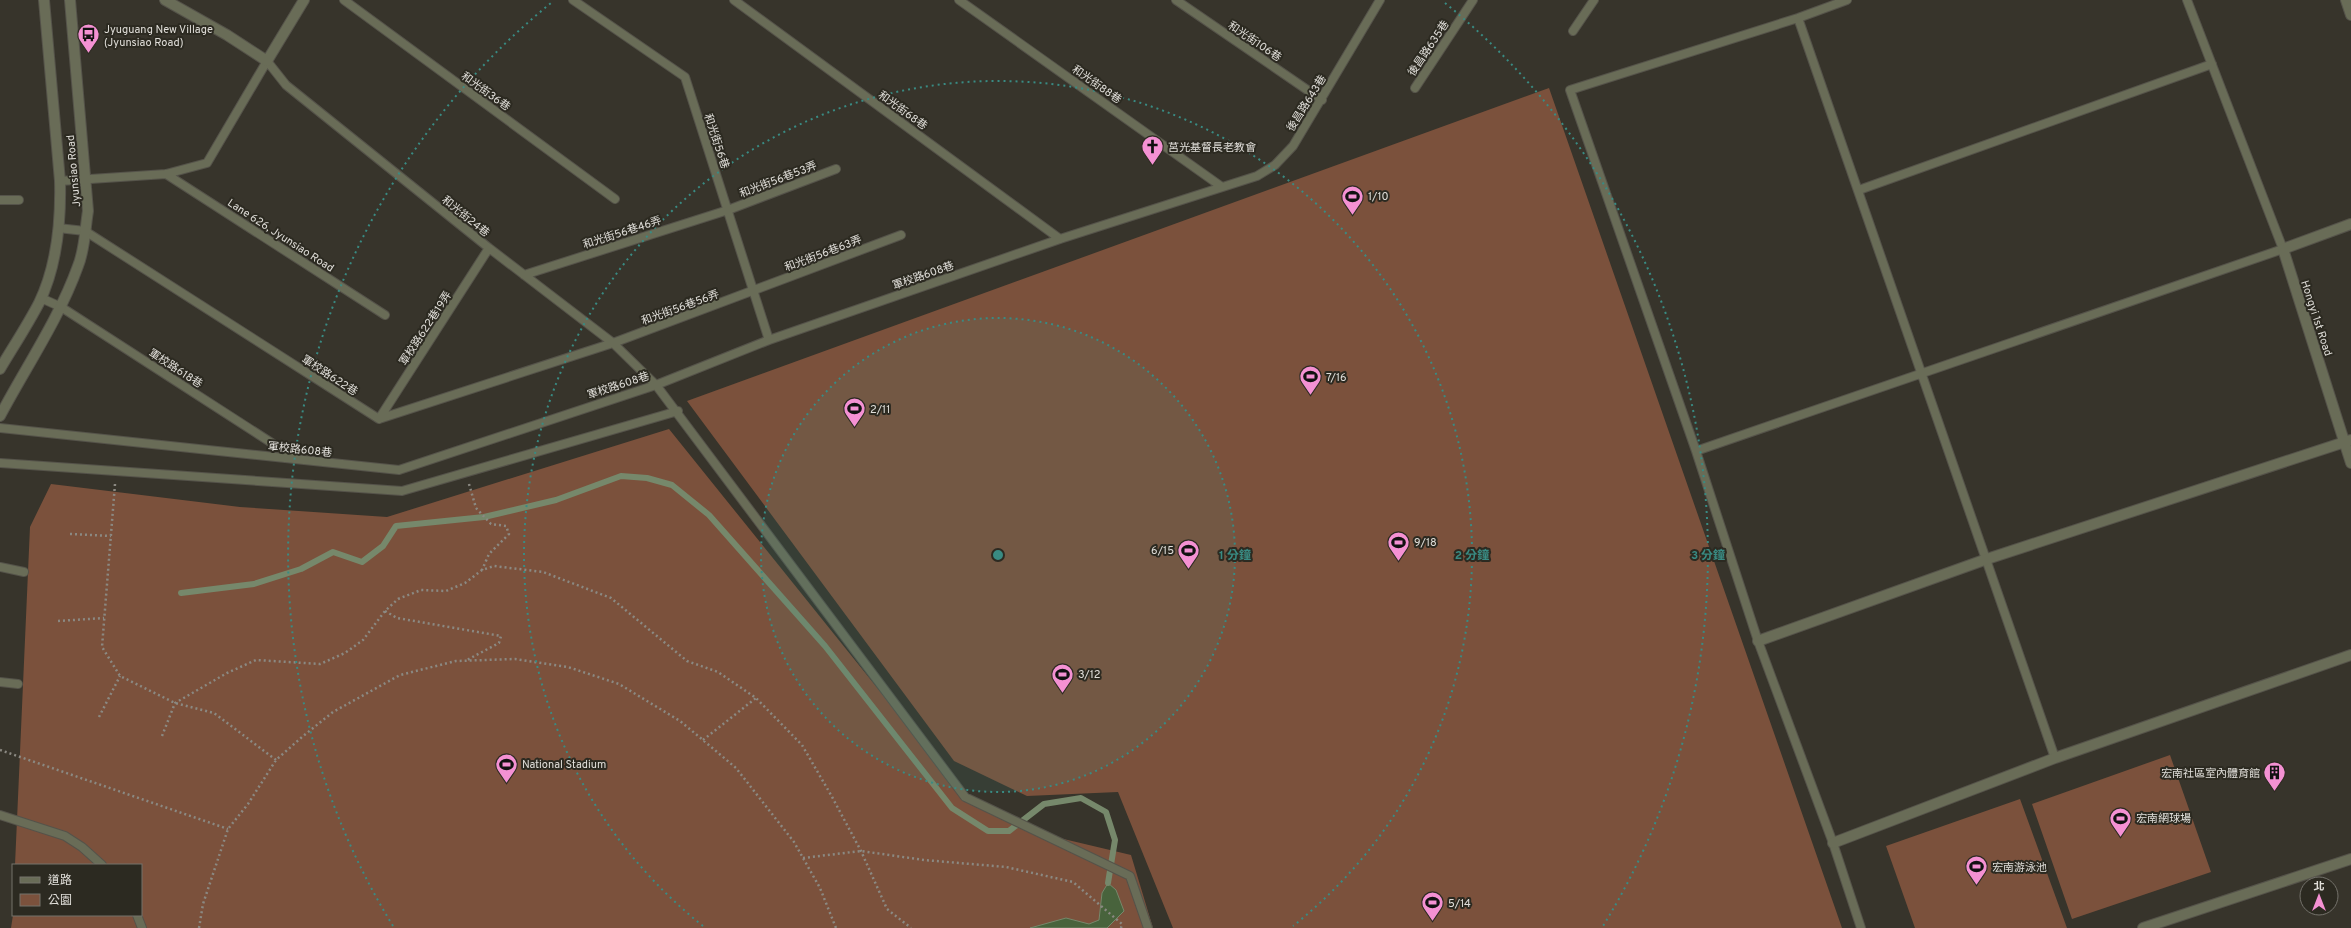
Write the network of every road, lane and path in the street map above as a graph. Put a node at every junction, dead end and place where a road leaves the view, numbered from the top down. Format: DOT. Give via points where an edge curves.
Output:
graph roads {
  1 [pos="44,0"];
  2 [pos="70,0"];
  3 [pos="165,0"];
  4 [pos="304,0"];
  5 [pos="344,0"];
  6 [pos="573,0"];
  7 [pos="734,0"];
  8 [pos="959,0"];
  9 [pos="1176,0"];
  10 [pos="1380,0"];
  11 [pos="1473,0"];
  12 [pos="1594,0"];
  13 [pos="1847,0"];
  14 [pos="2187,0"];
  15 [pos="2346,0"];
  16 [pos="2351,15"];
  17 [pos="1798,18"];
  18 [pos="1573,31"];
  19 [pos="267,61"];
  20 [pos="2212,64"];
  21 [pos="1415,88"];
  22 [pos="1322,100"];
  23 [pos="836,169"];
  24 [pos="166,174"];
  25 [pos="86,179"];
  26 [pos="60,181"];
  27 [pos="1222,187"];
  28 [pos="1859,190"];
  29 [pos="615,199"];
  30 [pos="0,200"];
  31 [pos="19,200"];
  32 [pos="728,210"];
  33 [pos="2351,224"];
  34 [pos="58,228"];
  35 [pos="85,232"];
  36 [pos="901,235"];
  37 [pos="1060,239"];
  38 [pos="489,248"];
  39 [pos="2283,249"];
  40 [pos="524,275"];
  41 [pos="754,292"];
  42 [pos="41,298"];
  43 [pos="60,307"];
  44 [pos="385,315"];
  45 [pos="769,340"];
  46 [pos="613,343"];
  47 [pos="0,369"];
  48 [pos="1922,373"];
  49 [pos="656,384"];
  50 [pos="678,411"];
  51 [pos="0,416"];
  52 [pos="379,419"];
  53 [pos="0,428"];
  54 [pos="2348,441"];
  55 [pos="1696,451"];
  56 [pos="298,460"];
  57 [pos="0,463"];
  58 [pos="2351,463"];
  59 [pos="116,471"];
  60 [pos="466,472"];
  61 [pos="70,534"];
  62 [pos="111,536"];
  63 [pos="1987,559"];
  64 [pos="0,567"];
  65 [pos="482,570"];
  66 [pos="24,572"];
  67 [pos="385,611"];
  68 [pos="104,618"];
  69 [pos="58,620"];
  70 [pos="1758,641"];
  71 [pos="2351,655"];
  72 [pos="466,660"];
  73 [pos="120,676"];
  74 [pos="0,682"];
  75 [pos="18,684"];
  76 [pos="756,698"];
  77 [pos="175,703"];
  78 [pos="100,717"];
  79 [pos="162,736"];
  80 [pos="703,740"];
  81 [pos="0,750"];
  82 [pos="2055,758"];
  83 [pos="276,760"];
  84 [pos="0,815"];
  85 [pos="228,829"];
  86 [pos="1833,843"];
  87 [pos="861,851"];
  88 [pos="803,858"];
  89 [pos="2351,859"];
  90 [pos="101,864"];
  91 [pos="137,916"];
  92 [pos="1122,926"];
  93 [pos="142,928"];
  94 [pos="199,928"];
  95 [pos="836,928"];
  96 [pos="911,928"];
  97 [pos="1148,928"];
  98 [pos="1861,928"];
  99 [pos="2143,928"];
  1 -- 26 [label="street, Jyunsiao Road"];
  2 -- 25 [label="street, Jyunsiao Road"];
  3 -- 19 [label="street" via="227,34"];
  4 -- 19 [label="street"];
  5 -- 29 [label="lane, 和光街36巷"];
  6 -- 32 [label="lane, 和光街56巷" via="685,77"];
  7 -- 37 [label="lane, 和光街68巷"];
  8 -- 27 [label="lane, 和光街88巷"];
  9 -- 22 [label="lane, 和光街106巷"];
  10 -- 22 [label="lane, 後昌路643巷"];
  11 -- 21 [label="lane, 後昌路635巷"];
  12 -- 18 [label="lane"];
  13 -- 17 [label="lane"];
  14 -- 20 [label="lane"];
  15 -- 16 [label="street"];
  17 -- 28 [label="lane"];
  17 -- 55 [label="lane" via="1570,90"];
  19 -- 24 [label="lane" via="207,163"];
  19 -- 38 [label="lane, 和光街24巷" via="286,85"];
  20 -- 28 [label="lane"];
  20 -- 39 [label="lane"];
  22 -- 27 [label="lane, 後昌路643巷" via="1293,146 1275,165 1257,176"];
  23 -- 32 [label="lane, 和光街56巷53弄"];
  24 -- 25 [label="lane"];
  24 -- 44 [label="lane, Lane 626, Jyunsiao Road"];
  25 -- 26 [label="lane"];
  25 -- 35 [label="street, Jyunsiao Road" via="88,212"];
  26 -- 34 [label="street, Jyunsiao Road"];
  27 -- 37 [label="lane, 軍校路608巷"];
  28 -- 48 [label="lane"];
  30 -- 31 [label="lane"];
  32 -- 40 [label="lane, 和光街56巷46弄"];
  32 -- 41 [label="lane, 和光街56巷"];
  33 -- 39 [label="street"];
  34 -- 35 [label="lane, 軍校路622巷"];
  34 -- 42 [label="street, Jyunsiao Road" via="54,261"];
  35 -- 43 [label="street, Jyunsiao Road" via="79,265"];
  35 -- 52 [label="lane, 軍校路622巷"];
  36 -- 41 [label="lane, 和光街56巷63弄"];
  37 -- 45 [label="lane, 軍校路608巷"];
  38 -- 40 [label="lane, 和光街24巷"];
  38 -- 52 [label="lane, 軍校路622巷19弄"];
  39 -- 48 [label="lane"];
  39 -- 54 [label="street, Hongyi 1st Road"];
  40 -- 46 [label="lane, 和光街24巷"];
  41 -- 45 [label="lane, 和光街56巷"];
  41 -- 46 [label="lane, 和光街56巷56弄"];
  42 -- 43 [label="lane, 軍校路618巷"];
  42 -- 47 [label="street, Jyunsiao Road"];
  43 -- 51 [label="street, Jyunsiao Road"];
  43 -- 56 [label="lane, 軍校路618巷"];
  45 -- 49 [label="lane, 軍校路608巷"];
  46 -- 49 [label="lane, 和光街24巷"];
  46 -- 52 [label="lane"];
  48 -- 55 [label="lane"];
  48 -- 63 [label="lane"];
  49 -- 50 [label="lane, 和光街24巷"];
  49 -- 56 [label="lane, 軍校路608巷" via="399,470"];
  50 -- 60 [label="lane"];
  50 -- 97 [label="lane, 和光街24巷" via="966,797 1130,876"];
  53 -- 56 [label="lane, 軍校路608巷"];
  54 -- 58 [label="street, Hongyi 1st Road"];
  54 -- 63 [label="street"];
  55 -- 70 [label="lane"];
  57 -- 59 [label="lane"];
  59 -- 60 [label="lane" via="402,491"];
  59 -- 62 [label="path"];
  60 -- 65 [label="path" via="476,508 491,524 506,526 509,534 489,554"];
  61 -- 62 [label="path"];
  62 -- 68 [label="path"];
  63 -- 70 [label="street"];
  63 -- 82 [label="lane"];
  64 -- 66 [label="lane"];
  65 -- 67 [label="path" via="465,584 446,591 421,590 398,599"];
  65 -- 76 [label="path" via="494,566 542,572 611,598 687,661 718,672"];
  67 -- 72 [label="path" via="396,618 501,636 499,643"];
  67 -- 77 [label="path" via="363,640 345,653 320,664 256,660"];
  68 -- 69 [label="path"];
  68 -- 73 [label="path" via="102,647"];
  70 -- 86 [label="lane"];
  71 -- 82 [label="street"];
  72 -- 80 [label="path" via="515,658 568,667 619,684 674,718"];
  72 -- 83 [label="path" via="400,675 333,712"];
  73 -- 77 [label="path"];
  73 -- 78 [label="path"];
  74 -- 75 [label="lane"];
  76 -- 80 [label="path"];
  76 -- 87 [label="path" via="802,745"];
  77 -- 79 [label="path"];
  77 -- 83 [label="path" via="214,713"];
  80 -- 88 [label="path" via="736,768 794,842"];
  81 -- 85 [label="path"];
  82 -- 86 [label="street"];
  83 -- 85 [label="path"];
  84 -- 90 [label="lane" via="65,836"];
  85 -- 94 [label="path" via="203,904"];
  86 -- 98 [label="lane"];
  87 -- 88 [label="path"];
  87 -- 92 [label="path" via="1014,869 1073,882"];
  87 -- 96 [label="path" via="887,909"];
  88 -- 95 [label="path" via="820,888"];
  89 -- 99 [label="street"];
  91 -- 93 [label="lane"];
}
